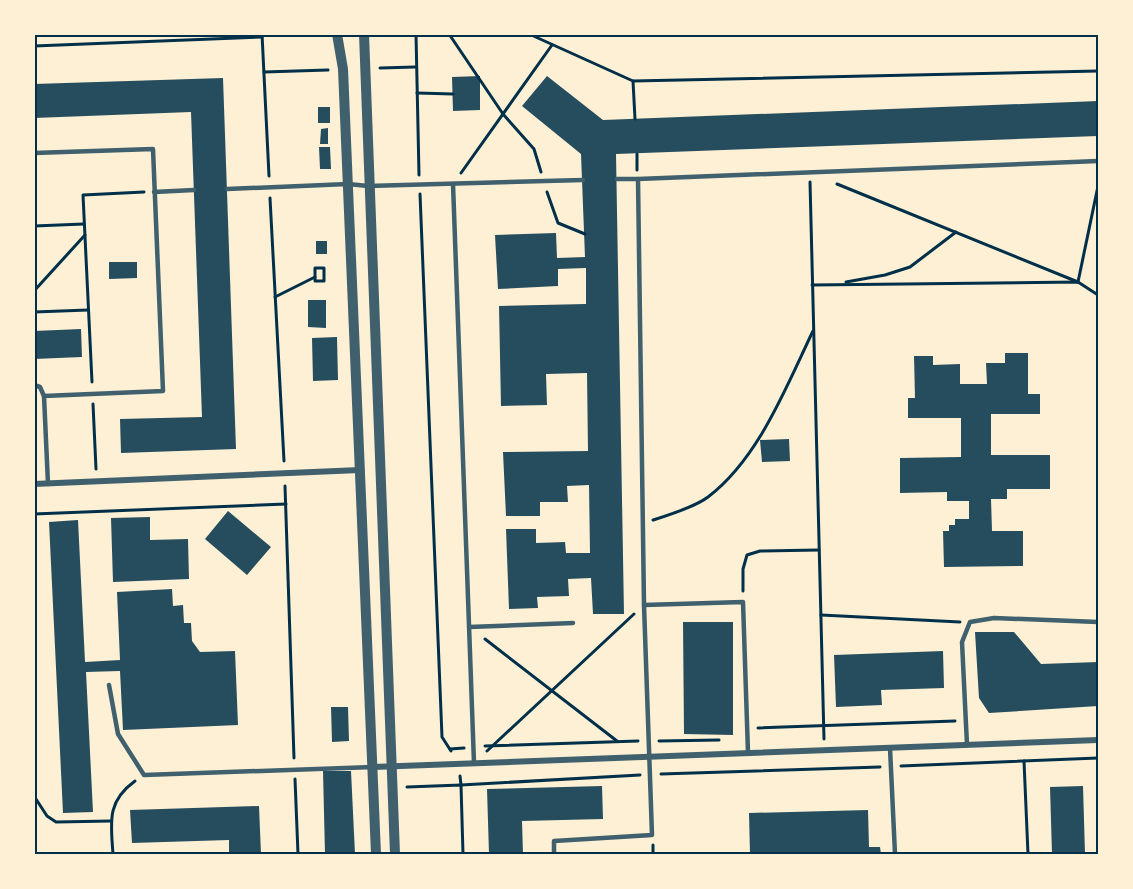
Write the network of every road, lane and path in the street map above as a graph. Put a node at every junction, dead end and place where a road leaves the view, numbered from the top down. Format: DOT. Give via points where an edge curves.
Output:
graph roads {
  1 [pos="337,34"];
  2 [pos="363,34"];
  3 [pos="416,34"];
  4 [pos="449,34"];
  5 [pos="530,34"];
  6 [pos="262,36"];
  7 [pos="552,45"];
  8 [pos="34,46"];
  9 [pos="416,67"];
  10 [pos="369,68"];
  11 [pos="338,69"];
  12 [pos="1098,71"];
  13 [pos="264,72"];
  14 [pos="633,81"];
  15 [pos="417,93"];
  16 [pos="453,93"];
  17 [pos="503,114"];
  18 [pos="635,119"];
  19 [pos="34,153"];
  20 [pos="1098,161"];
  21 [pos="809,172"];
  22 [pos="617,179"];
  23 [pos="638,179"];
  24 [pos="583,180"];
  25 [pos="544,182"];
  26 [pos="348,184"];
  27 [pos="453,184"];
  28 [pos="420,185"];
  29 [pos="368,186"];
  30 [pos="1098,186"];
  31 [pos="270,187"];
  32 [pos="227,189"];
  33 [pos="194,190"];
  34 [pos="154,192"];
  35 [pos="84,224"];
  36 [pos="34,226"];
  37 [pos="956,232"];
  38 [pos="585,234"];
  39 [pos="85,235"];
  40 [pos="315,277"];
  41 [pos="1078,282"];
  42 [pos="836,284"];
  43 [pos="812,285"];
  44 [pos="34,291"];
  45 [pos="1098,295"];
  46 [pos="275,297"];
  47 [pos="88,310"];
  48 [pos="34,312"];
  49 [pos="813,330"];
  50 [pos="34,385"];
  51 [pos="92,394"];
  52 [pos="44,396"];
  53 [pos="360,470"];
  54 [pos="285,474"];
  55 [pos="97,482"];
  56 [pos="34,484"];
  57 [pos="48,484"];
  58 [pos="285,504"];
  59 [pos="34,514"];
  60 [pos="643,523"];
  61 [pos="819,550"];
  62 [pos="743,602"];
  63 [pos="644,605"];
  64 [pos="821,615"];
  65 [pos="970,622"];
  66 [pos="1098,622"];
  67 [pos="573,623"];
  68 [pos="469,627"];
  69 [pos="109,685"];
  70 [pos="552,690"];
  71 [pos="966,721"];
  72 [pos="824,726"];
  73 [pos="747,728"];
  74 [pos="747,740"];
  75 [pos="1098,740"];
  76 [pos="618,741"];
  77 [pos="649,741"];
  78 [pos="967,745"];
  79 [pos="493,746"];
  80 [pos="473,747"];
  81 [pos="890,748"];
  82 [pos="450,749"];
  83 [pos="825,750"];
  84 [pos="748,753"];
  85 [pos="650,756"];
  86 [pos="636,757"];
  87 [pos="1098,758"];
  88 [pos="1024,761"];
  89 [pos="459,763"];
  90 [pos="474,763"];
  91 [pos="392,766"];
  92 [pos="891,766"];
  93 [pos="373,767"];
  94 [pos="295,770"];
  95 [pos="650,774"];
  96 [pos="144,775"];
  97 [pos="461,785"];
  98 [pos="396,787"];
  99 [pos="34,796"];
  100 [pos="111,821"];
  101 [pos="113,855"];
  102 [pos="298,855"];
  103 [pos="376,855"];
  104 [pos="395,855"];
  105 [pos="463,855"];
  106 [pos="554,855"];
  107 [pos="895,855"];
  108 [pos="1028,855"];
  1 -- 26 [label="street" via="343,63"];
  2 -- 29 [label="street"];
  3 -- 9 [label="path"];
  4 -- 17 [label="path"];
  5 -- 7 [label="path"];
  6 -- 8 [label="path"];
  6 -- 13 [label="path"];
  7 -- 14 [label="path"];
  7 -- 17 [label="path"];
  9 -- 10 [label="path"];
  9 -- 15 [label="path"];
  11 -- 13 [label="path"];
  12 -- 14 [label="path"];
  13 -- 31 [label="path"];
  14 -- 18 [label="path"];
  15 -- 16 [label="path"];
  15 -- 28 [label="path"];
  17 -- 25 [label="path" via="534,149"];
  17 -- 27 [label="path"];
  19 -- 34 [label="lane" via="153,149"];
  20 -- 21 [label="lane"];
  21 -- 23 [label="lane"];
  21 -- 37 [label="path"];
  21 -- 43 [label="path"];
  22 -- 23 [label="lane"];
  23 -- 60 [label="lane"];
  24 -- 25 [label="lane"];
  25 -- 27 [label="lane"];
  25 -- 38 [label="path" via="558,223"];
  26 -- 29 [label="lane"];
  26 -- 31 [label="lane"];
  26 -- 53 [label="street"];
  27 -- 28 [label="lane"];
  27 -- 68 [label="lane"];
  28 -- 29 [label="lane"];
  28 -- 82 [label="path" via="442,736"];
  29 -- 91 [label="street"];
  30 -- 41 [label="path"];
  31 -- 32 [label="lane"];
  31 -- 46 [label="path"];
  33 -- 34 [label="lane"];
  34 -- 35 [label="path" via="83,195"];
  34 -- 51 [label="lane" via="163,391"];
  35 -- 36 [label="path"];
  35 -- 39 [label="path"];
  37 -- 41 [label="path"];
  37 -- 42 [label="path" via="910,267"];
  39 -- 44 [label="path"];
  39 -- 47 [label="path"];
  40 -- 40 [label="path" via="315,281 324,281 324,268 315,268"];
  40 -- 46 [label="path"];
  41 -- 42 [label="path"];
  41 -- 45 [label="path"];
  42 -- 43 [label="path"];
  43 -- 49 [label="path"];
  46 -- 54 [label="path"];
  47 -- 48 [label="path"];
  47 -- 51 [label="path"];
  49 -- 60 [label="path" via="770,420 743,462 707,498"];
  49 -- 61 [label="path"];
  50 -- 52 [label="lane" via="40,387"];
  51 -- 52 [label="lane"];
  51 -- 55 [label="path"];
  52 -- 57 [label="lane"];
  53 -- 54 [label="street"];
  53 -- 93 [label="street"];
  54 -- 55 [label="street"];
  54 -- 58 [label="path"];
  55 -- 57 [label="street"];
  56 -- 57 [label="street"];
  58 -- 59 [label="path"];
  58 -- 94 [label="path"];
  60 -- 63 [label="lane"];
  61 -- 62 [label="path" via="760,551 747,555"];
  61 -- 64 [label="path"];
  62 -- 63 [label="lane"];
  62 -- 73 [label="lane"];
  63 -- 70 [label="path"];
  63 -- 77 [label="lane"];
  64 -- 65 [label="path"];
  64 -- 72 [label="path"];
  65 -- 66 [label="lane" via="994,618"];
  65 -- 71 [label="lane" via="962,642"];
  67 -- 68 [label="lane"];
  68 -- 70 [label="path"];
  68 -- 80 [label="lane"];
  69 -- 96 [label="lane" via="118,734"];
  70 -- 76 [label="path"];
  70 -- 79 [label="path"];
  71 -- 72 [label="path"];
  71 -- 78 [label="lane"];
  72 -- 73 [label="path"];
  72 -- 83 [label="path"];
  73 -- 74 [label="lane"];
  74 -- 77 [label="path"];
  74 -- 84 [label="lane"];
  75 -- 78 [label="street"];
  76 -- 77 [label="path"];
  76 -- 79 [label="path"];
  76 -- 86 [label="path"];
  77 -- 85 [label="lane"];
  78 -- 81 [label="street"];
  79 -- 80 [label="path"];
  79 -- 90 [label="path"];
  80 -- 82 [label="path"];
  80 -- 90 [label="lane"];
  81 -- 83 [label="street"];
  81 -- 92 [label="lane"];
  82 -- 89 [label="path"];
  83 -- 84 [label="street"];
  84 -- 85 [label="street"];
  85 -- 86 [label="street"];
  85 -- 95 [label="lane"];
  86 -- 90 [label="street"];
  87 -- 88 [label="path"];
  88 -- 92 [label="path"];
  88 -- 108 [label="path"];
  89 -- 90 [label="street"];
  89 -- 91 [label="street"];
  91 -- 93 [label="street"];
  91 -- 104 [label="street"];
  92 -- 95 [label="path"];
  92 -- 107 [label="lane"];
  93 -- 94 [label="lane"];
  93 -- 103 [label="street"];
  94 -- 96 [label="lane"];
  94 -- 102 [label="path"];
  95 -- 97 [label="path"];
  95 -- 106 [label="lane" via="652,835 554,842"];
  96 -- 100 [label="path" via="123,790"];
  97 -- 98 [label="path"];
  97 -- 105 [label="path"];
  99 -- 100 [label="path" via="56,822"];
  100 -- 101 [label="path"];
}
